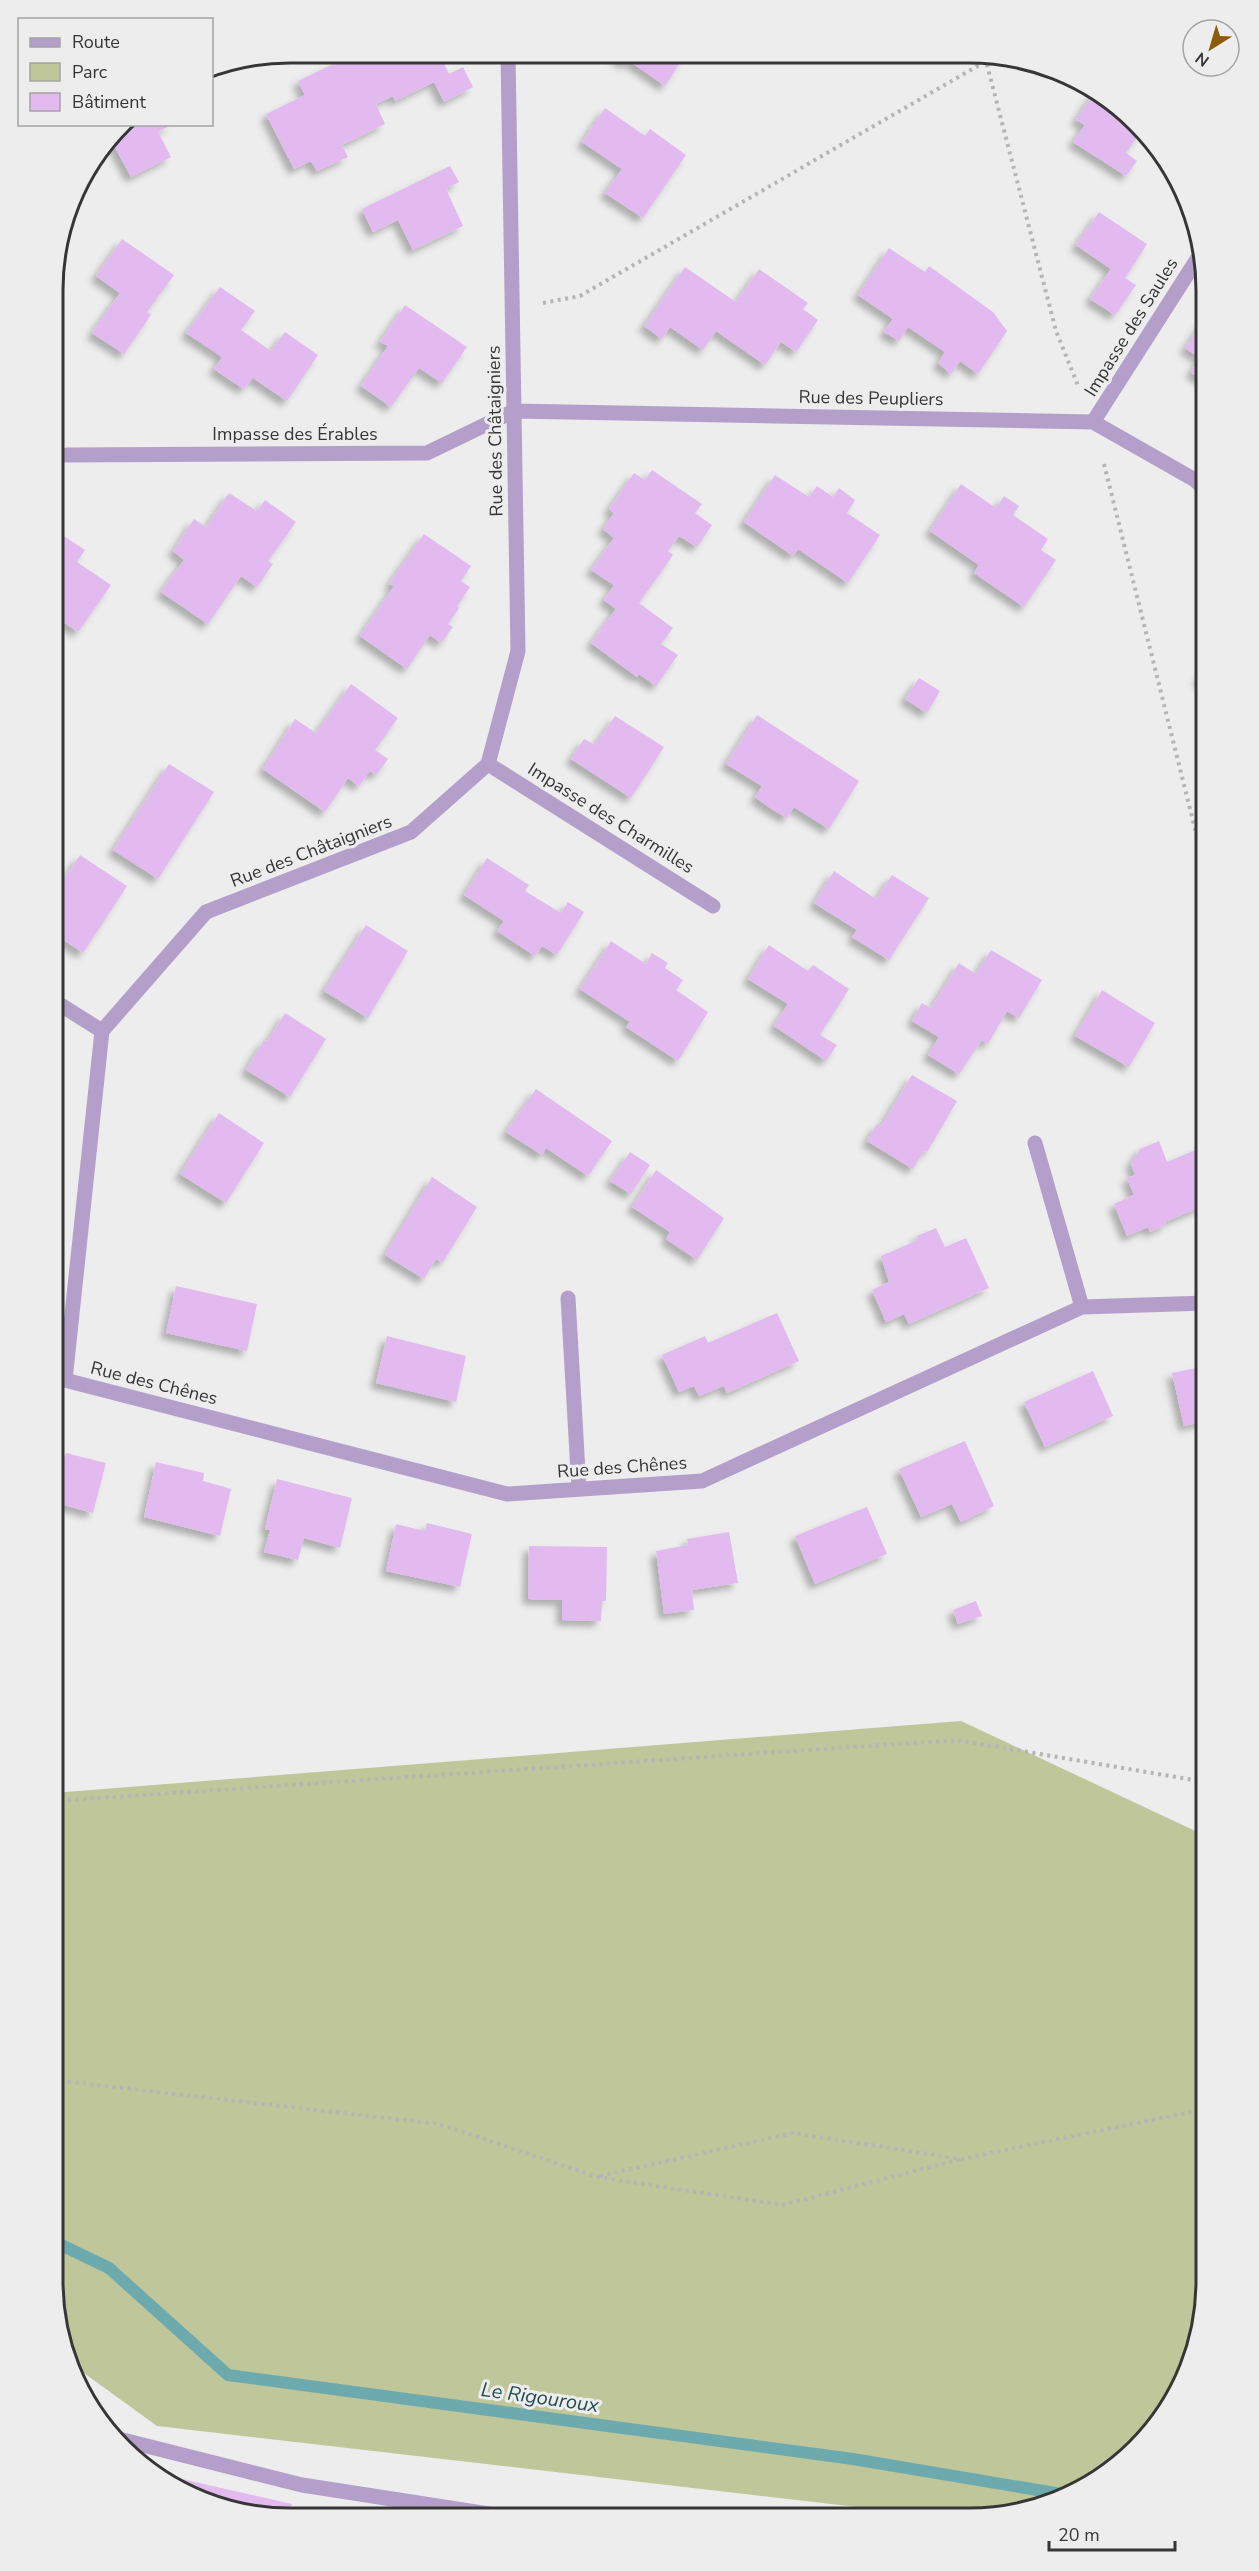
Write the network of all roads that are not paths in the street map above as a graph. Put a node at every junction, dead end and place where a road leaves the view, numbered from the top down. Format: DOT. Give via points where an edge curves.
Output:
graph roads {
  1 [pos="508,63"];
  2 [pos="1194,263"];
  3 [pos="514,411"];
  4 [pos="1094,422"];
  5 [pos="66,455"];
  6 [pos="1196,481"];
  7 [pos="488,764"];
  8 [pos="713,906"];
  9 [pos="63,1006"];
  10 [pos="102,1030"];
  11 [pos="1035,1143"];
  12 [pos="568,1298"];
  13 [pos="1196,1303"];
  14 [pos="1082,1307"];
  15 [pos="63,1346"];
  16 [pos="63,1379"];
  17 [pos="579,1489"];
  18 [pos="128,2441"];
  19 [pos="450,2508"];
  1 -- 3 [label="street, Rue des Châtaigniers"];
  2 -- 4 [label="street, Impasse des Saules"];
  3 -- 4 [label="street, Rue des Peupliers"];
  3 -- 5 [label="street, Impasse des Érables" via="427,453"];
  3 -- 7 [label="street, Rue des Châtaigniers" via="518,651"];
  4 -- 6 [label="street, Rue des Peupliers"];
  7 -- 8 [label="street, Impasse des Charmilles"];
  7 -- 10 [label="street, Rue des Châtaigniers" via="411,832 206,912"];
  9 -- 10 [label="street"];
  10 -- 15 [label="street"];
  11 -- 14 [label="street"];
  12 -- 17 [label="street"];
  13 -- 14 [label="street, Rue des Chênes"];
  14 -- 17 [label="street, Rue des Chênes" via="702,1481"];
  16 -- 17 [label="street, Rue des Chênes" via="507,1494"];
  18 -- 19 [label="street" via="302,2485"];
}
